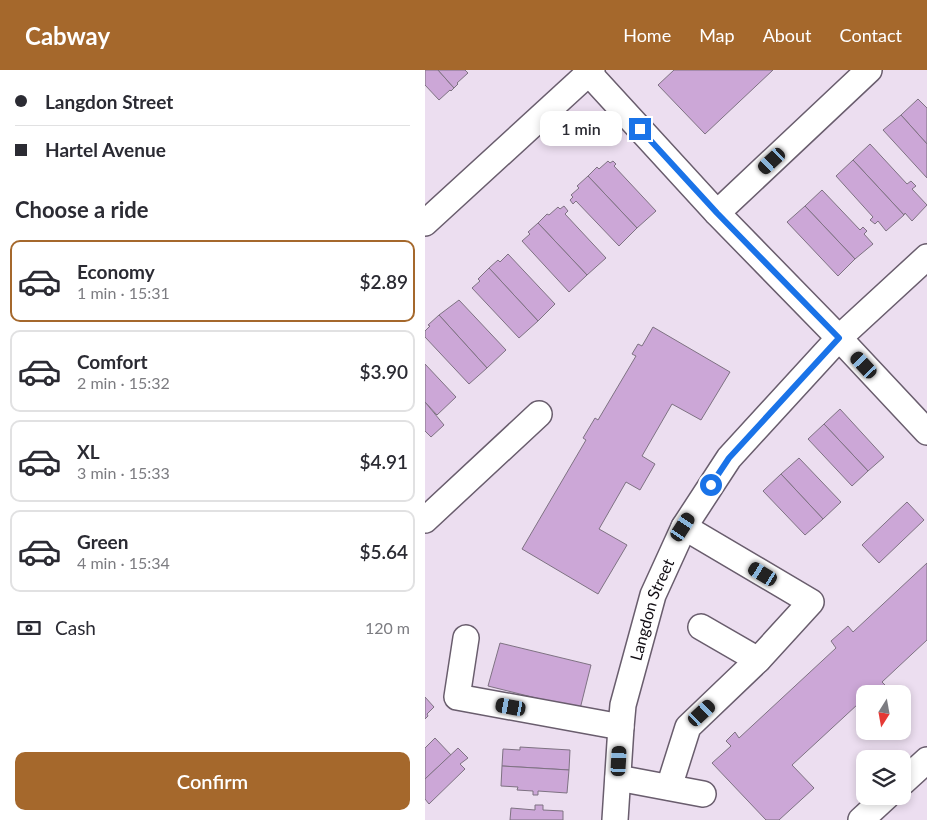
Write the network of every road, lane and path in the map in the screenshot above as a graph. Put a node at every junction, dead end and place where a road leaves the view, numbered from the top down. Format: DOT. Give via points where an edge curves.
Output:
graph roads {
  1 [pos="869,70"];
  2 [pos="589,71"];
  3 [pos="717,213"];
  4 [pos="425,223"];
  5 [pos="927,257"];
  6 [pos="839,338"];
  7 [pos="539,414"];
  8 [pos="927,432"];
  9 [pos="425,520"];
  10 [pos="683,527"];
  11 [pos="701,627"];
  12 [pos="466,638"];
  13 [pos="758,660"];
  14 [pos="621,727"];
  15 [pos="927,760"];
  16 [pos="911,775"];
  17 [pos="618,778"];
  18 [pos="669,787"];
  19 [pos="703,794"];
  20 [pos="877,805"];
  21 [pos="615,820"];
  22 [pos="861,820"];
  1 -- 3 [label="street"];
  2 -- 3 [label="street"];
  2 -- 4 [label="street"];
  3 -- 6 [label="street"];
  5 -- 6 [label="street, Langdon Street"];
  6 -- 8 [label="street"];
  6 -- 10 [label="street, Langdon Street" via="729,458"];
  7 -- 9 [label="street"];
  10 -- 13 [label="street" via="811,602"];
  10 -- 14 [label="street, Langdon Street" via="653,595 623,705"];
  11 -- 13 [label="street"];
  12 -- 14 [label="street" via="457,697"];
  13 -- 18 [label="street" via="688,727"];
  14 -- 17 [label="street, Langdon Street"];
  15 -- 16 [label="street"];
  17 -- 18 [label="street"];
  17 -- 21 [label="street, Langdon Street"];
  18 -- 19 [label="street"];
  20 -- 22 [label="street"];
}
